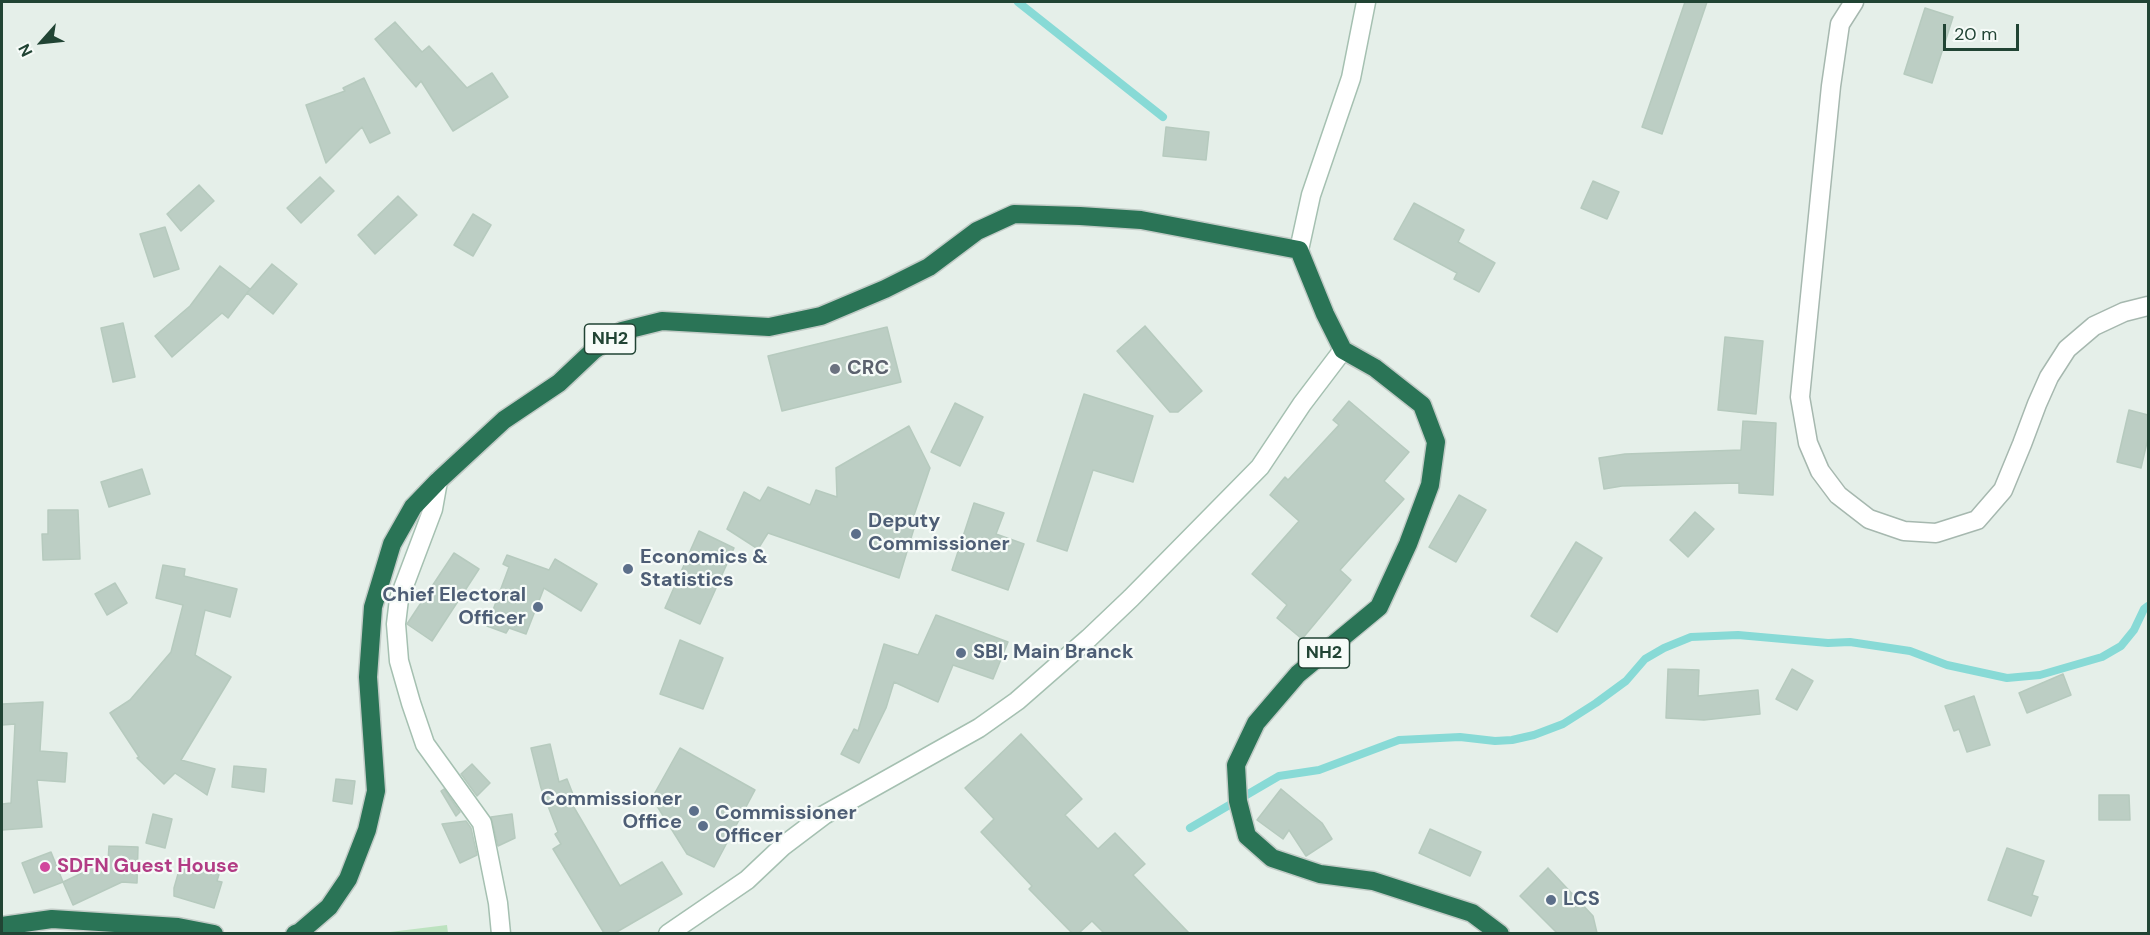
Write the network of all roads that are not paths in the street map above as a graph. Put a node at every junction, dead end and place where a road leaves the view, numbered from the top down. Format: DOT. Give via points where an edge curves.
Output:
graph roads {
  1 [pos="1366,2"];
  2 [pos="1854,2"];
  3 [pos="1299,250"];
  4 [pos="2148,306"];
  5 [pos="1343,350"];
  6 [pos="438,482"];
  7 [pos="2,926"];
  8 [pos="214,933"];
  9 [pos="295,933"];
  10 [pos="501,933"];
  11 [pos="668,933"];
  12 [pos="1500,933"];
  1 -- 3 [label="street" via="1351,78 1311,195"];
  2 -- 4 [label="street" via="1840,24 1831,86 1800,398 1808,443 1820,471 1838,495 1869,519 1904,531 1936,533 1977,520 2003,490 2049,377 2067,349 2094,326"];
  3 -- 5 [label="highway"];
  3 -- 6 [label="highway, NH2" via="1141,220 1014,214 977,231 928,267 821,316 768,327 662,321 622,331 504,420"];
  5 -- 11 [label="street" via="1260,466 1114,614 1017,700 979,728 824,815 747,880"];
  5 -- 12 [label="highway, NH2" via="1375,368 1422,405 1436,442 1430,484 1379,607 1298,674 1256,723 1236,765 1238,801 1247,836 1272,858 1320,873 1373,881 1472,912"];
  6 -- 9 [label="highway, NH2" via="413,507 392,544 374,607 368,677 376,791 368,830 348,879 329,907"];
  6 -- 10 [label="street" via="433,509 399,599 399,661 425,744 482,823"];
  7 -- 8 [label="highway" via="52,919"];
}
